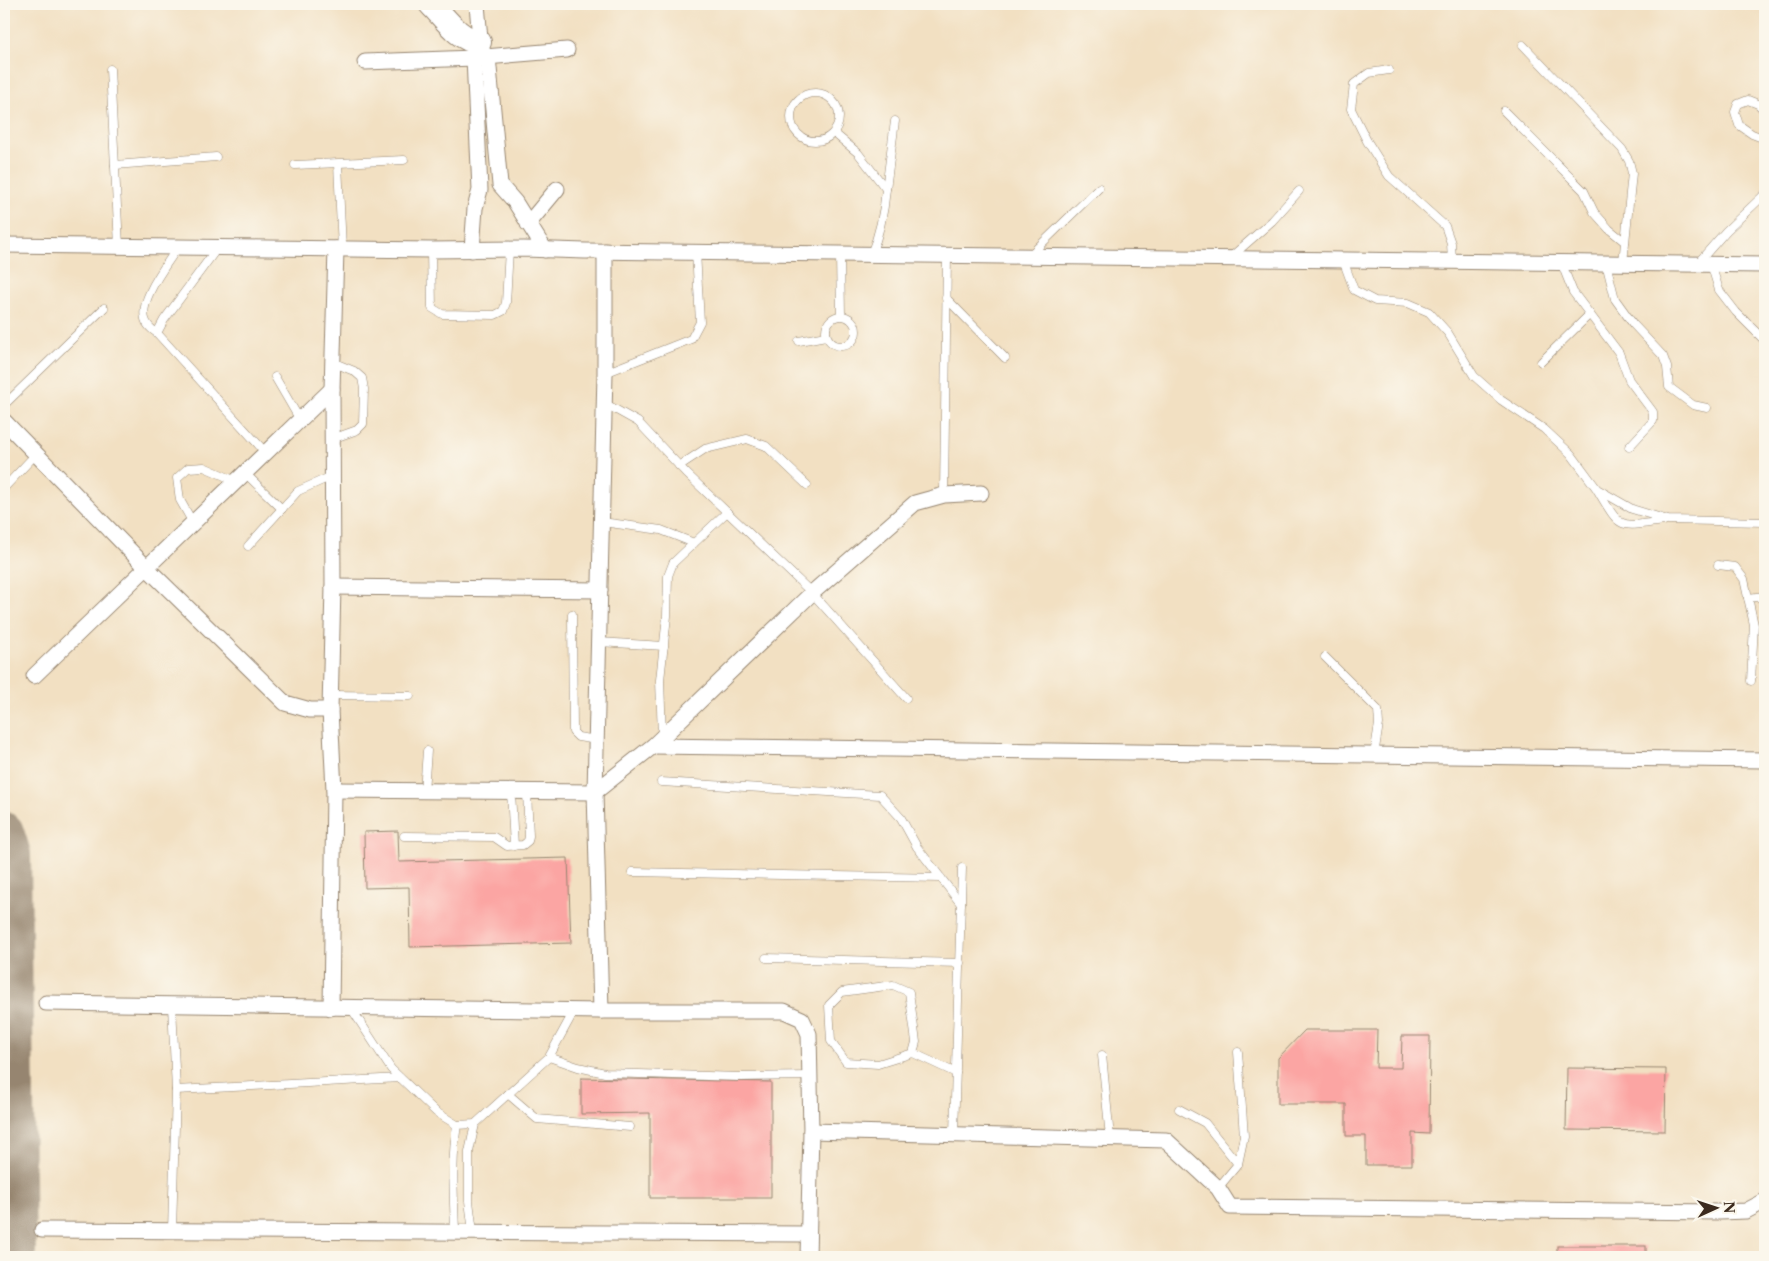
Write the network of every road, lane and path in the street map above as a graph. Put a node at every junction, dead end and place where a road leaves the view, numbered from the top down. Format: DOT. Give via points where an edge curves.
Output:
graph roads {
  1 [pos="431,4"];
  2 [pos="477,4"];
  3 [pos="1523,45"];
  4 [pos="567,50"];
  5 [pos="480,52"];
  6 [pos="365,62"];
  7 [pos="110,69"];
  8 [pos="1389,70"];
  9 [pos="1504,111"];
  10 [pos="1765,111"];
  11 [pos="895,121"];
  12 [pos="834,133"];
  13 [pos="1765,139"];
  14 [pos="216,157"];
  15 [pos="404,160"];
  16 [pos="338,164"];
  17 [pos="115,165"];
  18 [pos="295,165"];
  19 [pos="500,185"];
  20 [pos="1099,188"];
  21 [pos="557,189"];
  22 [pos="886,189"];
  23 [pos="480,190"];
  24 [pos="1299,191"];
  25 [pos="1765,194"];
  26 [pos="528,224"];
  27 [pos="1625,242"];
  28 [pos="4,245"];
  29 [pos="120,246"];
  30 [pos="178,247"];
  31 [pos="218,247"];
  32 [pos="339,249"];
  33 [pos="509,249"];
  34 [pos="431,250"];
  35 [pos="472,250"];
  36 [pos="545,250"];
  37 [pos="605,251"];
  38 [pos="696,252"];
  39 [pos="840,254"];
  40 [pos="871,254"];
  41 [pos="947,255"];
  42 [pos="1028,256"];
  43 [pos="1229,258"];
  44 [pos="1343,260"];
  45 [pos="1452,261"];
  46 [pos="1561,262"];
  47 [pos="1606,263"];
  48 [pos="1623,263"];
  49 [pos="1704,264"];
  50 [pos="1765,265"];
  51 [pos="946,298"];
  52 [pos="104,308"];
  53 [pos="1590,314"];
  54 [pos="841,316"];
  55 [pos="157,333"];
  56 [pos="826,336"];
  57 [pos="799,341"];
  58 [pos="1765,341"];
  59 [pos="1005,358"];
  60 [pos="332,362"];
  61 [pos="1541,362"];
  62 [pos="605,373"];
  63 [pos="275,377"];
  64 [pos="332,389"];
  65 [pos="604,403"];
  66 [pos="4,405"];
  67 [pos="1707,408"];
  68 [pos="300,420"];
  69 [pos="4,421"];
  70 [pos="332,439"];
  71 [pos="1629,447"];
  72 [pos="266,453"];
  73 [pos="36,454"];
  74 [pos="679,466"];
  75 [pos="332,476"];
  76 [pos="241,478"];
  77 [pos="807,484"];
  78 [pos="4,488"];
  79 [pos="1597,489"];
  80 [pos="981,493"];
  81 [pos="944,495"];
  82 [pos="282,509"];
  83 [pos="727,512"];
  84 [pos="1668,520"];
  85 [pos="602,522"];
  86 [pos="1765,522"];
  87 [pos="193,523"];
  88 [pos="694,543"];
  89 [pos="248,546"];
  90 [pos="1718,566"];
  91 [pos="147,568"];
  92 [pos="333,587"];
  93 [pos="600,590"];
  94 [pos="812,594"];
  95 [pos="1765,596"];
  96 [pos="1748,598"];
  97 [pos="572,614"];
  98 [pos="599,642"];
  99 [pos="664,646"];
  100 [pos="1325,657"];
  101 [pos="34,676"];
  102 [pos="1751,681"];
  103 [pos="410,696"];
  104 [pos="906,698"];
  105 [pos="330,703"];
  106 [pos="596,740"];
  107 [pos="658,742"];
  108 [pos="426,751"];
  109 [pos="1374,755"];
  110 [pos="1765,760"];
  111 [pos="661,782"];
  112 [pos="334,790"];
  113 [pos="424,791"];
  114 [pos="511,792"];
  115 [pos="527,792"];
  116 [pos="595,792"];
  117 [pos="404,836"];
  118 [pos="514,846"];
  119 [pos="962,868"];
  120 [pos="632,872"];
  121 [pos="941,878"];
  122 [pos="961,904"];
  123 [pos="766,958"];
  124 [pos="960,963"];
  125 [pos="46,1003"];
  126 [pos="172,1005"];
  127 [pos="332,1008"];
  128 [pos="351,1008"];
  129 [pos="574,1011"];
  130 [pos="601,1011"];
  131 [pos="1238,1052"];
  132 [pos="913,1053"];
  133 [pos="1102,1054"];
  134 [pos="549,1057"];
  135 [pos="956,1073"];
  136 [pos="810,1076"];
  137 [pos="400,1078"];
  138 [pos="176,1090"];
  139 [pos="508,1094"];
  140 [pos="1179,1108"];
  141 [pos="475,1124"];
  142 [pos="457,1125"];
  143 [pos="630,1127"];
  144 [pos="811,1130"];
  145 [pos="954,1134"];
  146 [pos="1110,1138"];
  147 [pos="1238,1164"];
  148 [pos="1218,1188"];
  149 [pos="1765,1201"];
  150 [pos="42,1230"];
  151 [pos="172,1231"];
  152 [pos="455,1232"];
  153 [pos="473,1232"];
  154 [pos="808,1234"];
  155 [pos="808,1257"];
  1 -- 5 [label="main road"];
  2 -- 5 [label="street"];
  3 -- 27 [label="lane" via="1622,149 1629,161 1632,173"];
  4 -- 5 [label="street"];
  5 -- 6 [label="street"];
  5 -- 19 [label="street"];
  5 -- 23 [label="street"];
  7 -- 17 [label="lane"];
  8 -- 45 [label="lane" via="1369,73 1354,84 1352,109 1389,176 1445,226 1451,243"];
  9 -- 27 [label="lane" via="1584,191 1594,212"];
  10 -- 13 [label="lane" via="1748,100 1738,104 1735,112 1739,125"];
  11 -- 22 [label="lane"];
  12 -- 12 [label="lane" via="822,141 808,141 797,134 791,121 792,108 801,97 814,93 828,96 837,107 839,120"];
  12 -- 22 [label="lane" via="858,154"];
  14 -- 17 [label="lane"];
  15 -- 16 [label="lane"];
  16 -- 18 [label="lane"];
  16 -- 32 [label="lane"];
  17 -- 29 [label="lane"];
  19 -- 23 [label="street" via="491,184"];
  19 -- 26 [label="street"];
  20 -- 42 [label="lane"];
  21 -- 26 [label="street"];
  22 -- 40 [label="lane" via="884,215"];
  23 -- 35 [label="street" via="475,208"];
  24 -- 43 [label="lane" via="1272,221"];
  25 -- 49 [label="lane" via="1726,232"];
  26 -- 36 [label="street"];
  27 -- 48 [label="lane"];
  28 -- 29 [label="street"];
  29 -- 30 [label="street"];
  30 -- 31 [label="street"];
  30 -- 55 [label="lane" via="146,299 144,312 147,324"];
  31 -- 32 [label="street"];
  31 -- 55 [label="lane"];
  32 -- 34 [label="street"];
  32 -- 60 [label="street"];
  33 -- 34 [label="lane" via="506,303 503,311 496,315 442,314 432,308"];
  33 -- 35 [label="street"];
  33 -- 36 [label="street"];
  34 -- 35 [label="street"];
  36 -- 37 [label="street"];
  37 -- 38 [label="street"];
  37 -- 62 [label="street"];
  38 -- 39 [label="street"];
  38 -- 62 [label="lane" via="700,322 691,339"];
  39 -- 40 [label="street"];
  39 -- 54 [label="lane"];
  40 -- 41 [label="street"];
  41 -- 42 [label="street"];
  41 -- 51 [label="lane"];
  42 -- 43 [label="street"];
  43 -- 44 [label="street"];
  44 -- 45 [label="street"];
  44 -- 79 [label="lane" via="1354,290 1375,301 1408,303 1429,312 1448,333 1474,376 1501,400 1544,429 1571,454"];
  45 -- 46 [label="street"];
  46 -- 47 [label="street"];
  46 -- 53 [label="lane" via="1573,292"];
  47 -- 48 [label="street"];
  47 -- 67 [label="lane" via="1616,299 1633,324 1663,356 1669,387 1693,405"];
  48 -- 49 [label="street"];
  49 -- 50 [label="street"];
  49 -- 58 [label="lane" via="1736,312"];
  51 -- 59 [label="lane"];
  51 -- 81 [label="lane"];
  52 -- 66 [label="lane"];
  53 -- 61 [label="lane"];
  53 -- 71 [label="lane" via="1619,353 1629,380 1653,412 1653,421"];
  54 -- 56 [label="lane" via="828,322"];
  54 -- 56 [label="lane" via="850,318 856,326 856,336 850,344 841,347 832,344"];
  55 -- 72 [label="lane"];
  56 -- 57 [label="lane"];
  60 -- 64 [label="street"];
  60 -- 70 [label="lane" via="354,371 362,378 364,389 363,424 357,430"];
  62 -- 65 [label="street"];
  63 -- 68 [label="lane"];
  64 -- 68 [label="street"];
  64 -- 70 [label="street"];
  65 -- 74 [label="lane" via="638,422"];
  65 -- 85 [label="street"];
  68 -- 72 [label="street"];
  69 -- 73 [label="street"];
  70 -- 75 [label="street"];
  72 -- 76 [label="street"];
  73 -- 78 [label="lane"];
  73 -- 91 [label="street"];
  74 -- 77 [label="lane" via="705,449 747,439 766,446"];
  74 -- 83 [label="lane"];
  75 -- 82 [label="lane" via="298,491"];
  75 -- 92 [label="street"];
  76 -- 82 [label="lane"];
  76 -- 87 [label="street"];
  76 -- 87 [label="lane" via="204,467 188,468 177,478 180,500"];
  79 -- 84 [label="lane" via="1632,510"];
  79 -- 84 [label="lane" via="1620,523 1628,526"];
  80 -- 81 [label="street"];
  81 -- 94 [label="street" via="915,503"];
  82 -- 89 [label="lane"];
  83 -- 88 [label="lane"];
  83 -- 94 [label="lane"];
  84 -- 86 [label="lane"];
  85 -- 88 [label="lane" via="661,530"];
  85 -- 93 [label="street"];
  87 -- 91 [label="street"];
  88 -- 99 [label="lane" via="673,563 668,576"];
  90 -- 96 [label="lane" via="1735,567 1740,572"];
  91 -- 101 [label="street"];
  91 -- 105 [label="street" via="285,703 310,710"];
  92 -- 93 [label="street"];
  92 -- 105 [label="street"];
  93 -- 98 [label="street"];
  94 -- 104 [label="lane"];
  94 -- 107 [label="street"];
  95 -- 96 [label="lane"];
  96 -- 102 [label="lane" via="1754,624"];
  97 -- 106 [label="lane" via="573,732 578,737"];
  98 -- 99 [label="lane"];
  98 -- 106 [label="street"];
  99 -- 107 [label="lane"];
  100 -- 109 [label="lane" via="1378,710"];
  103 -- 105 [label="lane"];
  105 -- 112 [label="street"];
  106 -- 116 [label="street"];
  107 -- 109 [label="street"];
  107 -- 116 [label="street"];
  108 -- 113 [label="lane"];
  109 -- 110 [label="street"];
  111 -- 121 [label="lane" via="880,795 901,818"];
  112 -- 113 [label="street"];
  112 -- 127 [label="street"];
  113 -- 114 [label="street"];
  114 -- 115 [label="street"];
  114 -- 118 [label="lane"];
  115 -- 116 [label="street"];
  115 -- 118 [label="lane" via="528,841"];
  116 -- 130 [label="street"];
  117 -- 118 [label="lane" via="494,838 507,846"];
  119 -- 122 [label="lane"];
  120 -- 121 [label="lane"];
  121 -- 122 [label="lane"];
  122 -- 124 [label="lane"];
  123 -- 124 [label="lane"];
  124 -- 135 [label="lane"];
  125 -- 126 [label="street"];
  126 -- 127 [label="street"];
  126 -- 138 [label="lane"];
  127 -- 128 [label="street"];
  128 -- 129 [label="street"];
  128 -- 137 [label="lane"];
  129 -- 130 [label="street"];
  129 -- 134 [label="lane"];
  130 -- 136 [label="street" via="784,1011 802,1019 809,1034"];
  131 -- 147 [label="lane" via="1244,1136"];
  132 -- 132 [label="lane" via="916,1042 909,992 893,985 842,992 829,1005 831,1041 846,1062 878,1064"];
  132 -- 135 [label="lane"];
  133 -- 146 [label="lane"];
  134 -- 136 [label="lane" via="605,1073"];
  134 -- 139 [label="lane"];
  135 -- 145 [label="lane"];
  136 -- 144 [label="street"];
  137 -- 138 [label="lane"];
  137 -- 142 [label="lane" via="436,1112"];
  138 -- 151 [label="lane"];
  139 -- 141 [label="lane"];
  139 -- 143 [label="lane" via="537,1119"];
  140 -- 147 [label="lane" via="1205,1123"];
  141 -- 142 [label="lane"];
  141 -- 153 [label="lane" via="469,1152"];
  142 -- 152 [label="lane" via="453,1170"];
  144 -- 145 [label="street"];
  144 -- 154 [label="street"];
  145 -- 146 [label="street"];
  146 -- 148 [label="street" via="1166,1140"];
  147 -- 148 [label="lane"];
  148 -- 149 [label="street" via="1230,1207 1746,1212"];
  150 -- 151 [label="street"];
  151 -- 152 [label="street"];
  152 -- 153 [label="street"];
  153 -- 154 [label="street"];
  154 -- 155 [label="street"];
}
